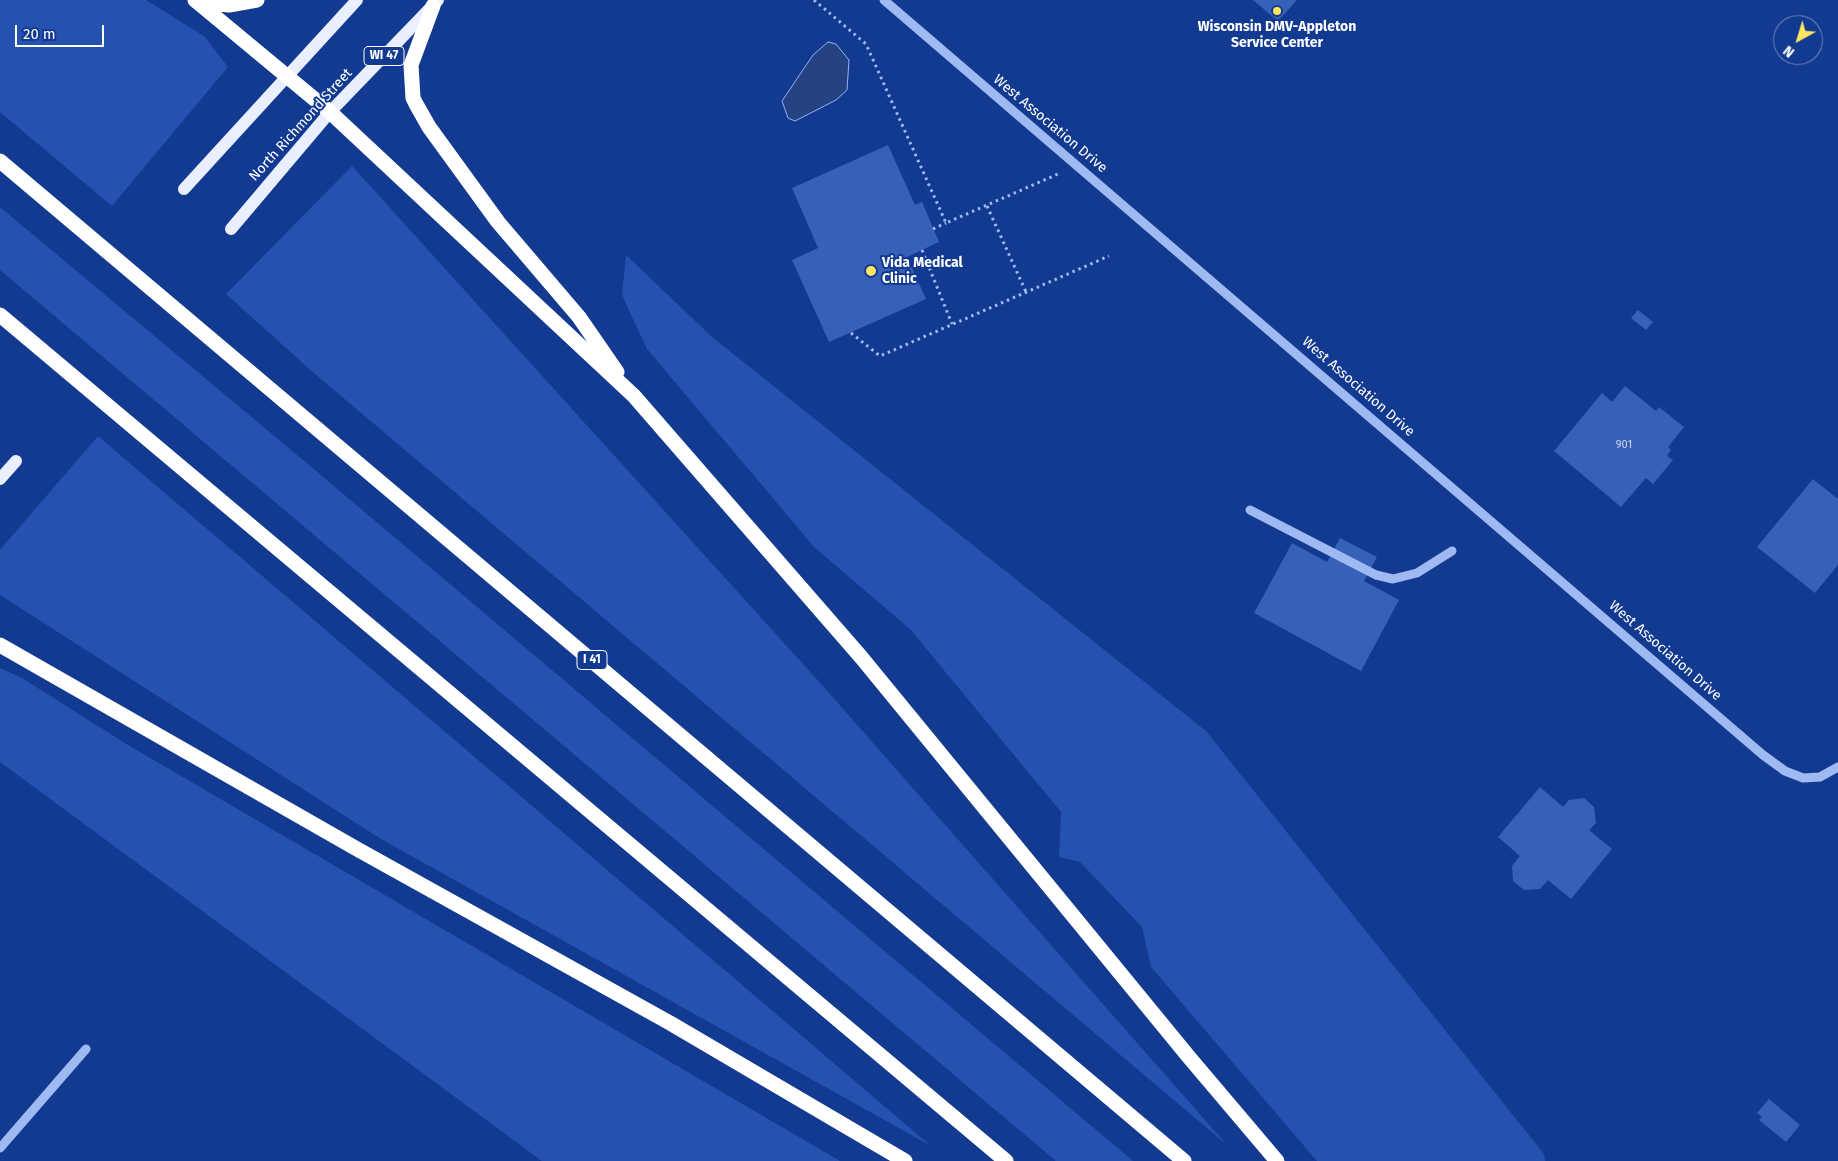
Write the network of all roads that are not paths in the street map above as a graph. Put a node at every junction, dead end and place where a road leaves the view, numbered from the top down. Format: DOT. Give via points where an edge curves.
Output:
graph roads {
  1 [pos="257,0"];
  2 [pos="357,0"];
  3 [pos="884,0"];
  4 [pos="196,1"];
  5 [pos="435,3"];
  6 [pos="287,77"];
  7 [pos="330,112"];
  8 [pos="0,161"];
  9 [pos="184,189"];
  10 [pos="231,229"];
  11 [pos="0,316"];
  12 [pos="634,396"];
  13 [pos="16,461"];
  14 [pos="0,479"];
  15 [pos="1250,510"];
  16 [pos="1452,551"];
  17 [pos="0,645"];
  18 [pos="1838,767"];
  19 [pos="86,1049"];
  20 [pos="0,1148"];
  21 [pos="905,1161"];
  22 [pos="1006,1161"];
  23 [pos="1184,1161"];
  24 [pos="1277,1161"];
  1 -- 4 [label="highway" via="229,5"];
  2 -- 6 [label="main road"];
  3 -- 18 [label="street, West Association Drive" via="1763,755 1785,771 1803,778 1820,777"];
  4 -- 6 [label="highway"];
  5 -- 7 [label="main road, North Richmond Street / WI 47"];
  5 -- 12 [label="highway" via="411,65 412,98 429,127 498,222 579,317"];
  6 -- 7 [label="highway"];
  6 -- 9 [label="main road"];
  7 -- 10 [label="main road, North Richmond Street / WI 47"];
  7 -- 12 [label="highway"];
  8 -- 23 [label="highway, I 41"];
  11 -- 22 [label="highway"];
  12 -- 24 [label="highway" via="861,657"];
  13 -- 14 [label="main road"];
  15 -- 16 [label="street" via="1376,575 1393,579 1417,573"];
  17 -- 21 [label="highway" via="357,850 678,1028"];
  19 -- 20 [label="street"];
}
